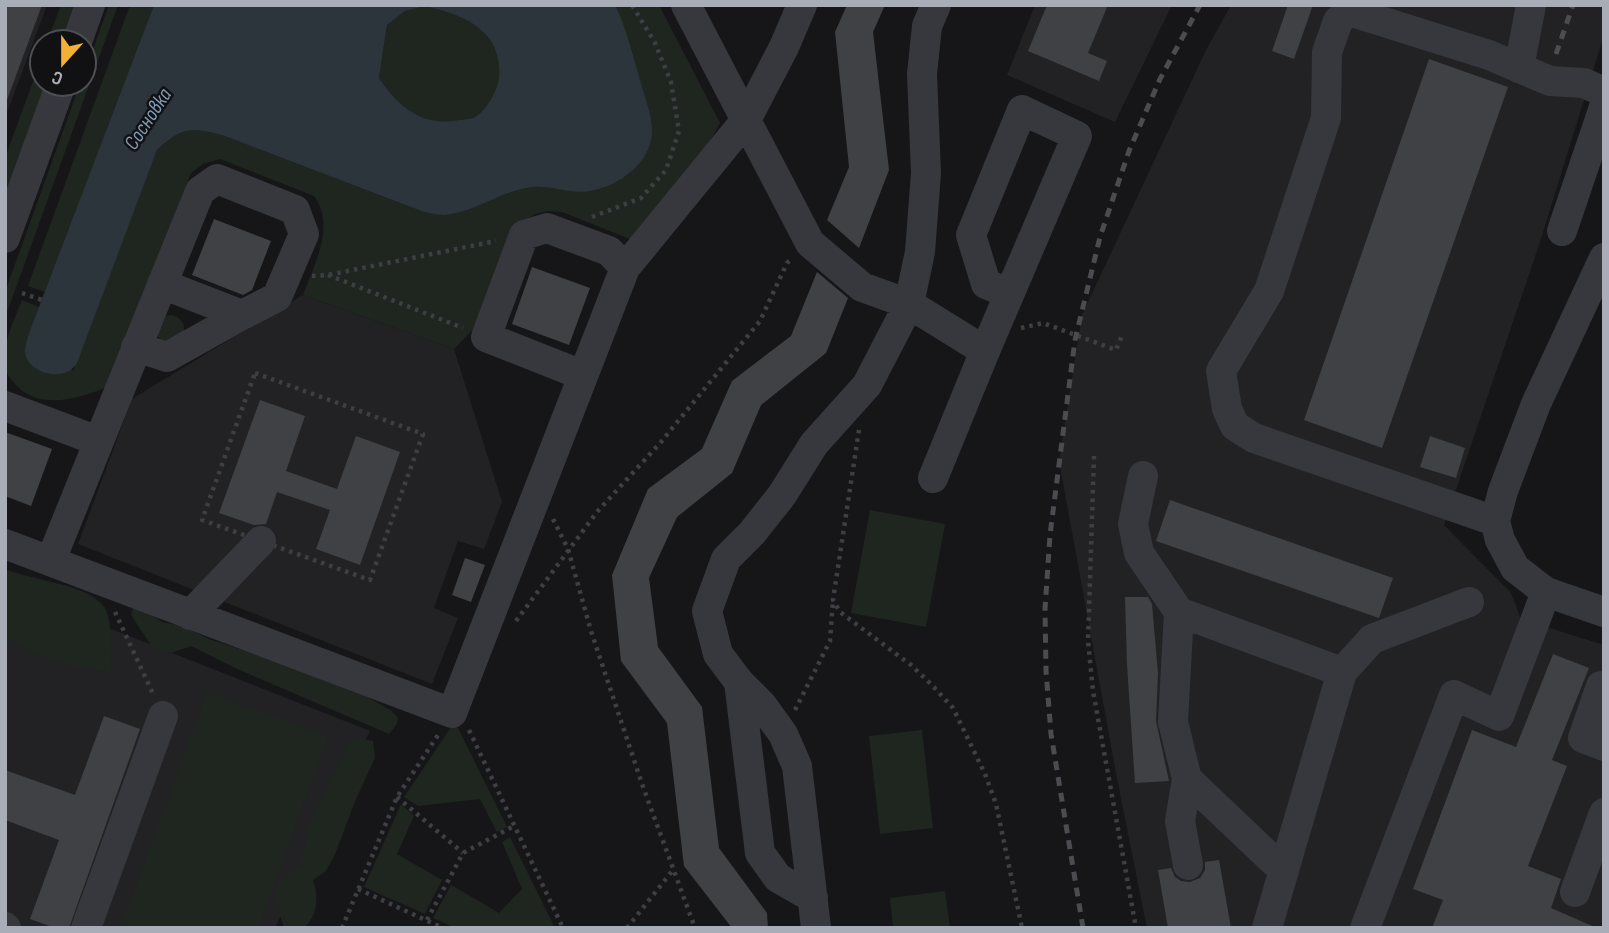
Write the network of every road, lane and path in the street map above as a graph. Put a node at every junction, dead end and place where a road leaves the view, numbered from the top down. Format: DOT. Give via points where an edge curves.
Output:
graph roads {
  1 [pos="90,5"];
  2 [pos="632,5"];
  3 [pos="686,5"];
  4 [pos="802,5"];
  5 [pos="936,5"];
  6 [pos="1531,5"];
  7 [pos="1350,8"];
  8 [pos="82,28"];
  9 [pos="1519,68"];
  10 [pos="1604,92"];
  11 [pos="56,98"];
  12 [pos="1604,107"];
  13 [pos="746,120"];
  14 [pos="1562,231"];
  15 [pos="536,232"];
  16 [pos="5,238"];
  17 [pos="810,243"];
  18 [pos="1604,258"];
  19 [pos="625,268"];
  20 [pos="328,275"];
  21 [pos="162,284"];
  22 [pos="22,293"];
  23 [pos="1007,293"];
  24 [pos="277,297"];
  25 [pos="42,300"];
  26 [pos="909,304"];
  27 [pos="242,315"];
  28 [pos="1023,327"];
  29 [pos="1123,333"];
  30 [pos="486,337"];
  31 [pos="136,347"];
  32 [pos="985,351"];
  33 [pos="582,375"];
  34 [pos="5,406"];
  35 [pos="860,425"];
  36 [pos="97,441"];
  37 [pos="1094,456"];
  38 [pos="1143,475"];
  39 [pos="933,478"];
  40 [pos="539,489"];
  41 [pos="1495,522"];
  42 [pos="261,541"];
  43 [pos="5,544"];
  44 [pos="568,550"];
  45 [pos="51,560"];
  46 [pos="99,580"];
  47 [pos="1546,592"];
  48 [pos="833,600"];
  49 [pos="1469,602"];
  50 [pos="1179,612"];
  51 [pos="1604,612"];
  52 [pos="190,615"];
  53 [pos="1342,672"];
  54 [pos="739,682"];
  55 [pos="1601,686"];
  56 [pos="452,713"];
  57 [pos="163,716"];
  58 [pos="783,734"];
  59 [pos="1604,746"];
  60 [pos="1187,779"];
  61 [pos="397,797"];
  62 [pos="1604,813"];
  63 [pos="514,826"];
  64 [pos="463,853"];
  65 [pos="1188,865"];
  66 [pos="673,870"];
  67 [pos="1284,871"];
  68 [pos="358,889"];
  69 [pos="1575,892"];
  70 [pos="813,898"];
  71 [pos="427,920"];
  72 [pos="86,928"];
  73 [pos="443,928"];
  74 [pos="563,928"];
  75 [pos="627,928"];
  76 [pos="695,928"];
  77 [pos="816,928"];
  78 [pos="1022,928"];
  79 [pos="1136,928"];
  80 [pos="1267,928"];
  81 [pos="1365,928"];
  1 -- 8 [label="street"];
  2 -- 15 [label="path" via="671,82 679,131 666,170 641,198 603,214"];
  3 -- 13 [label="street"];
  4 -- 13 [label="street"];
  5 -- 26 [label="street" via="927,26 922,74 926,173 920,252"];
  6 -- 9 [label="street"];
  7 -- 9 [label="street"];
  7 -- 41 [label="street" via="1338,21 1326,52 1326,118 1269,292 1221,371 1227,409 1235,426 1254,438"];
  9 -- 10 [label="street" via="1550,81 1584,83"];
  11 -- 16 [label="street"];
  12 -- 14 [label="street"];
  13 -- 17 [label="street"];
  13 -- 19 [label="street"];
  15 -- 19 [label="street" via="609,251"];
  15 -- 20 [label="path"];
  15 -- 30 [label="street"];
  17 -- 26 [label="street" via="862,287"];
  17 -- 44 [label="path" via="787,263 760,321"];
  18 -- 41 [label="street" via="1536,404"];
  19 -- 33 [label="street"];
  20 -- 24 [label="path" via="309,276"];
  20 -- 30 [label="path"];
  21 -- 24 [label="street" via="200,191 217,179 295,210 303,234"];
  21 -- 27 [label="street"];
  21 -- 31 [label="street"];
  22 -- 25 [label="path"];
  23 -- 23 [label="street" via="1077,136 1022,110 971,234 986,284"];
  23 -- 32 [label="street"];
  24 -- 27 [label="street"];
  26 -- 32 [label="street"];
  26 -- 54 [label="street" via="867,385 814,444 782,495 726,559 707,611 718,654"];
  27 -- 31 [label="street" via="167,358"];
  28 -- 29 [label="path" via="1043,323 1115,350"];
  30 -- 33 [label="street"];
  31 -- 36 [label="street"];
  32 -- 39 [label="street"];
  33 -- 40 [label="street"];
  34 -- 36 [label="street"];
  35 -- 48 [label="path"];
  36 -- 45 [label="street"];
  37 -- 79 [label="path" via="1088,641"];
  38 -- 50 [label="street" via="1133,524 1139,553"];
  40 -- 44 [label="path"];
  40 -- 56 [label="street"];
  41 -- 47 [label="street" via="1515,568"];
  42 -- 42 [label="path" via="370,580 423,434 255,373 202,520"];
  42 -- 52 [label="street"];
  43 -- 45 [label="street"];
  44 -- 66 [label="path"];
  45 -- 46 [label="street"];
  46 -- 52 [label="street"];
  46 -- 57 [label="path"];
  47 -- 51 [label="street"];
  47 -- 81 [label="street" via="1499,716 1454,695"];
  48 -- 58 [label="path" via="830,641"];
  48 -- 78 [label="path" via="840,612 911,666 953,708 996,803"];
  49 -- 53 [label="street" via="1372,639"];
  50 -- 53 [label="street"];
  50 -- 60 [label="street" via="1174,722"];
  52 -- 56 [label="street"];
  53 -- 67 [label="street"];
  54 -- 58 [label="street"];
  54 -- 70 [label="street" via="760,853 778,878"];
  55 -- 59 [label="street" via="1584,738"];
  56 -- 63 [label="path" via="466,723"];
  57 -- 72 [label="street"];
  58 -- 70 [label="street" via="797,766"];
  60 -- 65 [label="street" via="1180,821"];
  60 -- 67 [label="street"];
  61 -- 64 [label="path"];
  62 -- 69 [label="street"];
  63 -- 64 [label="path"];
  63 -- 74 [label="path"];
  64 -- 71 [label="path"];
  66 -- 75 [label="path"];
  66 -- 76 [label="path"];
  67 -- 80 [label="street"];
  68 -- 71 [label="path"];
  70 -- 77 [label="street"];
  71 -- 73 [label="path"];
}
